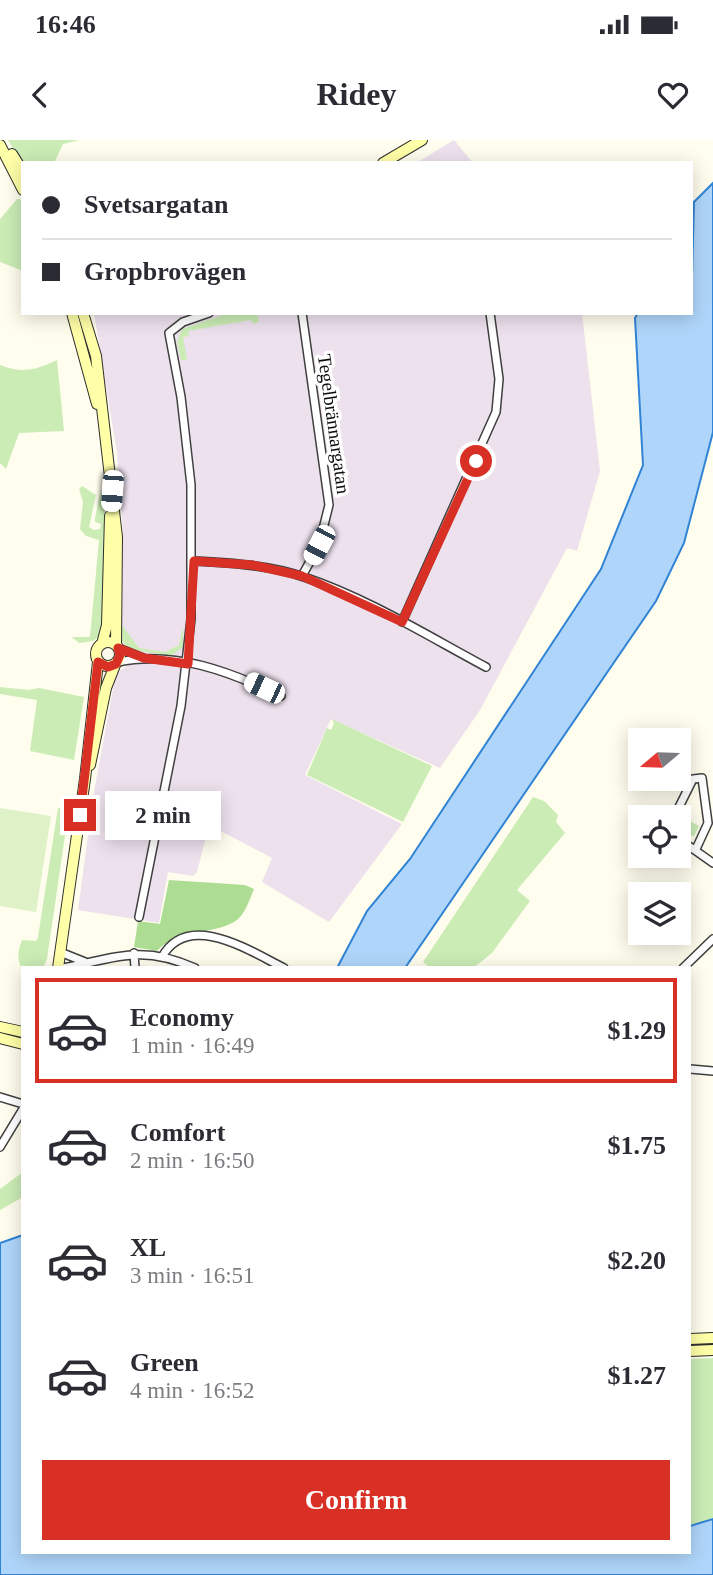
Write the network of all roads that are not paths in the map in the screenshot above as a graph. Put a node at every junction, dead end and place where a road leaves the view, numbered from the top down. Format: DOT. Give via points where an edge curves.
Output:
graph roads {
  1 [pos="3,140"];
  2 [pos="422,140"];
  3 [pos="410,143"];
  4 [pos="0,145"];
  5 [pos="386,161"];
  6 [pos="21,169"];
  7 [pos="21,186"];
  8 [pos="73,315"];
  9 [pos="84,315"];
  10 [pos="203,315"];
  11 [pos="302,315"];
  12 [pos="490,315"];
  13 [pos="105,435"];
  14 [pos="112,491"];
  15 [pos="194,561"];
  16 [pos="302,576"];
  17 [pos="402,622"];
  18 [pos="102,644"];
  19 [pos="117,646"];
  20 [pos="144,658"];
  21 [pos="98,662"];
  22 [pos="116,663"];
  23 [pos="188,664"];
  24 [pos="486,667"];
  25 [pos="281,696"];
  26 [pos="85,779"];
  27 [pos="680,805"];
  28 [pos="691,846"];
  29 [pos="696,849"];
  30 [pos="713,863"];
  31 [pos="139,917"];
  32 [pos="713,939"];
  33 [pos="60,952"];
  34 [pos="134,953"];
  35 [pos="162,957"];
  36 [pos="85,962"];
  37 [pos="58,966"];
  38 [pos="70,966"];
  39 [pos="135,966"];
  40 [pos="189,966"];
  41 [pos="280,966"];
  42 [pos="685,966"];
  43 [pos="0,1027"];
  44 [pos="21,1032"];
  45 [pos="0,1038"];
  46 [pos="21,1043"];
  47 [pos="691,1069"];
  48 [pos="713,1071"];
  49 [pos="0,1097"];
  50 [pos="21,1103"];
  51 [pos="21,1112"];
  52 [pos="0,1147"];
  53 [pos="713,1338"];
  54 [pos="691,1339"];
  55 [pos="713,1350"];
  56 [pos="691,1351"];
  1 -- 6 [label="street"];
  2 -- 3 [label="street"];
  3 -- 5 [label="street"];
  4 -- 7 [label="street"];
  8 -- 13 [label="street"];
  9 -- 13 [label="street" via="96,356"];
  10 -- 15 [label="street" via="169,333 189,462"];
  11 -- 16 [label="street, Tegelbrännargatan" via="329,505 319,545"];
  12 -- 17 [label="street" via="499,379 496,412"];
  13 -- 14 [label="street"];
  14 -- 18 [label="street" via="107,625"];
  14 -- 19 [label="street" via="117,537"];
  15 -- 16 [label="street" via="252,565"];
  15 -- 23 [label="street"];
  16 -- 17 [label="street"];
  17 -- 24 [label="street"];
  18 -- 19 [label="street"];
  18 -- 21 [label="street" via="96,651"];
  19 -- 20 [label="street"];
  19 -- 22 [label="street"];
  20 -- 22 [label="street"];
  20 -- 23 [label="street"];
  21 -- 22 [label="street" via="105,667"];
  21 -- 26 [label="street"];
  22 -- 26 [label="street"];
  23 -- 25 [label="street" via="232,673"];
  23 -- 31 [label="street"];
  26 -- 33 [label="street"];
  27 -- 29 [label="street" via="693,779 702,778 708,823"];
  28 -- 29 [label="street"];
  29 -- 30 [label="street"];
  32 -- 42 [label="street"];
  33 -- 36 [label="street"];
  33 -- 37 [label="street"];
  34 -- 35 [label="street"];
  34 -- 36 [label="street"];
  34 -- 39 [label="street"];
  35 -- 40 [label="street"];
  35 -- 41 [label="street" via="173,942 211,936"];
  36 -- 38 [label="street"];
  43 -- 44 [label="street"];
  45 -- 46 [label="street"];
  47 -- 48 [label="street"];
  49 -- 50 [label="street"];
  51 -- 52 [label="street"];
  53 -- 54 [label="street"];
  55 -- 56 [label="street"];
}
